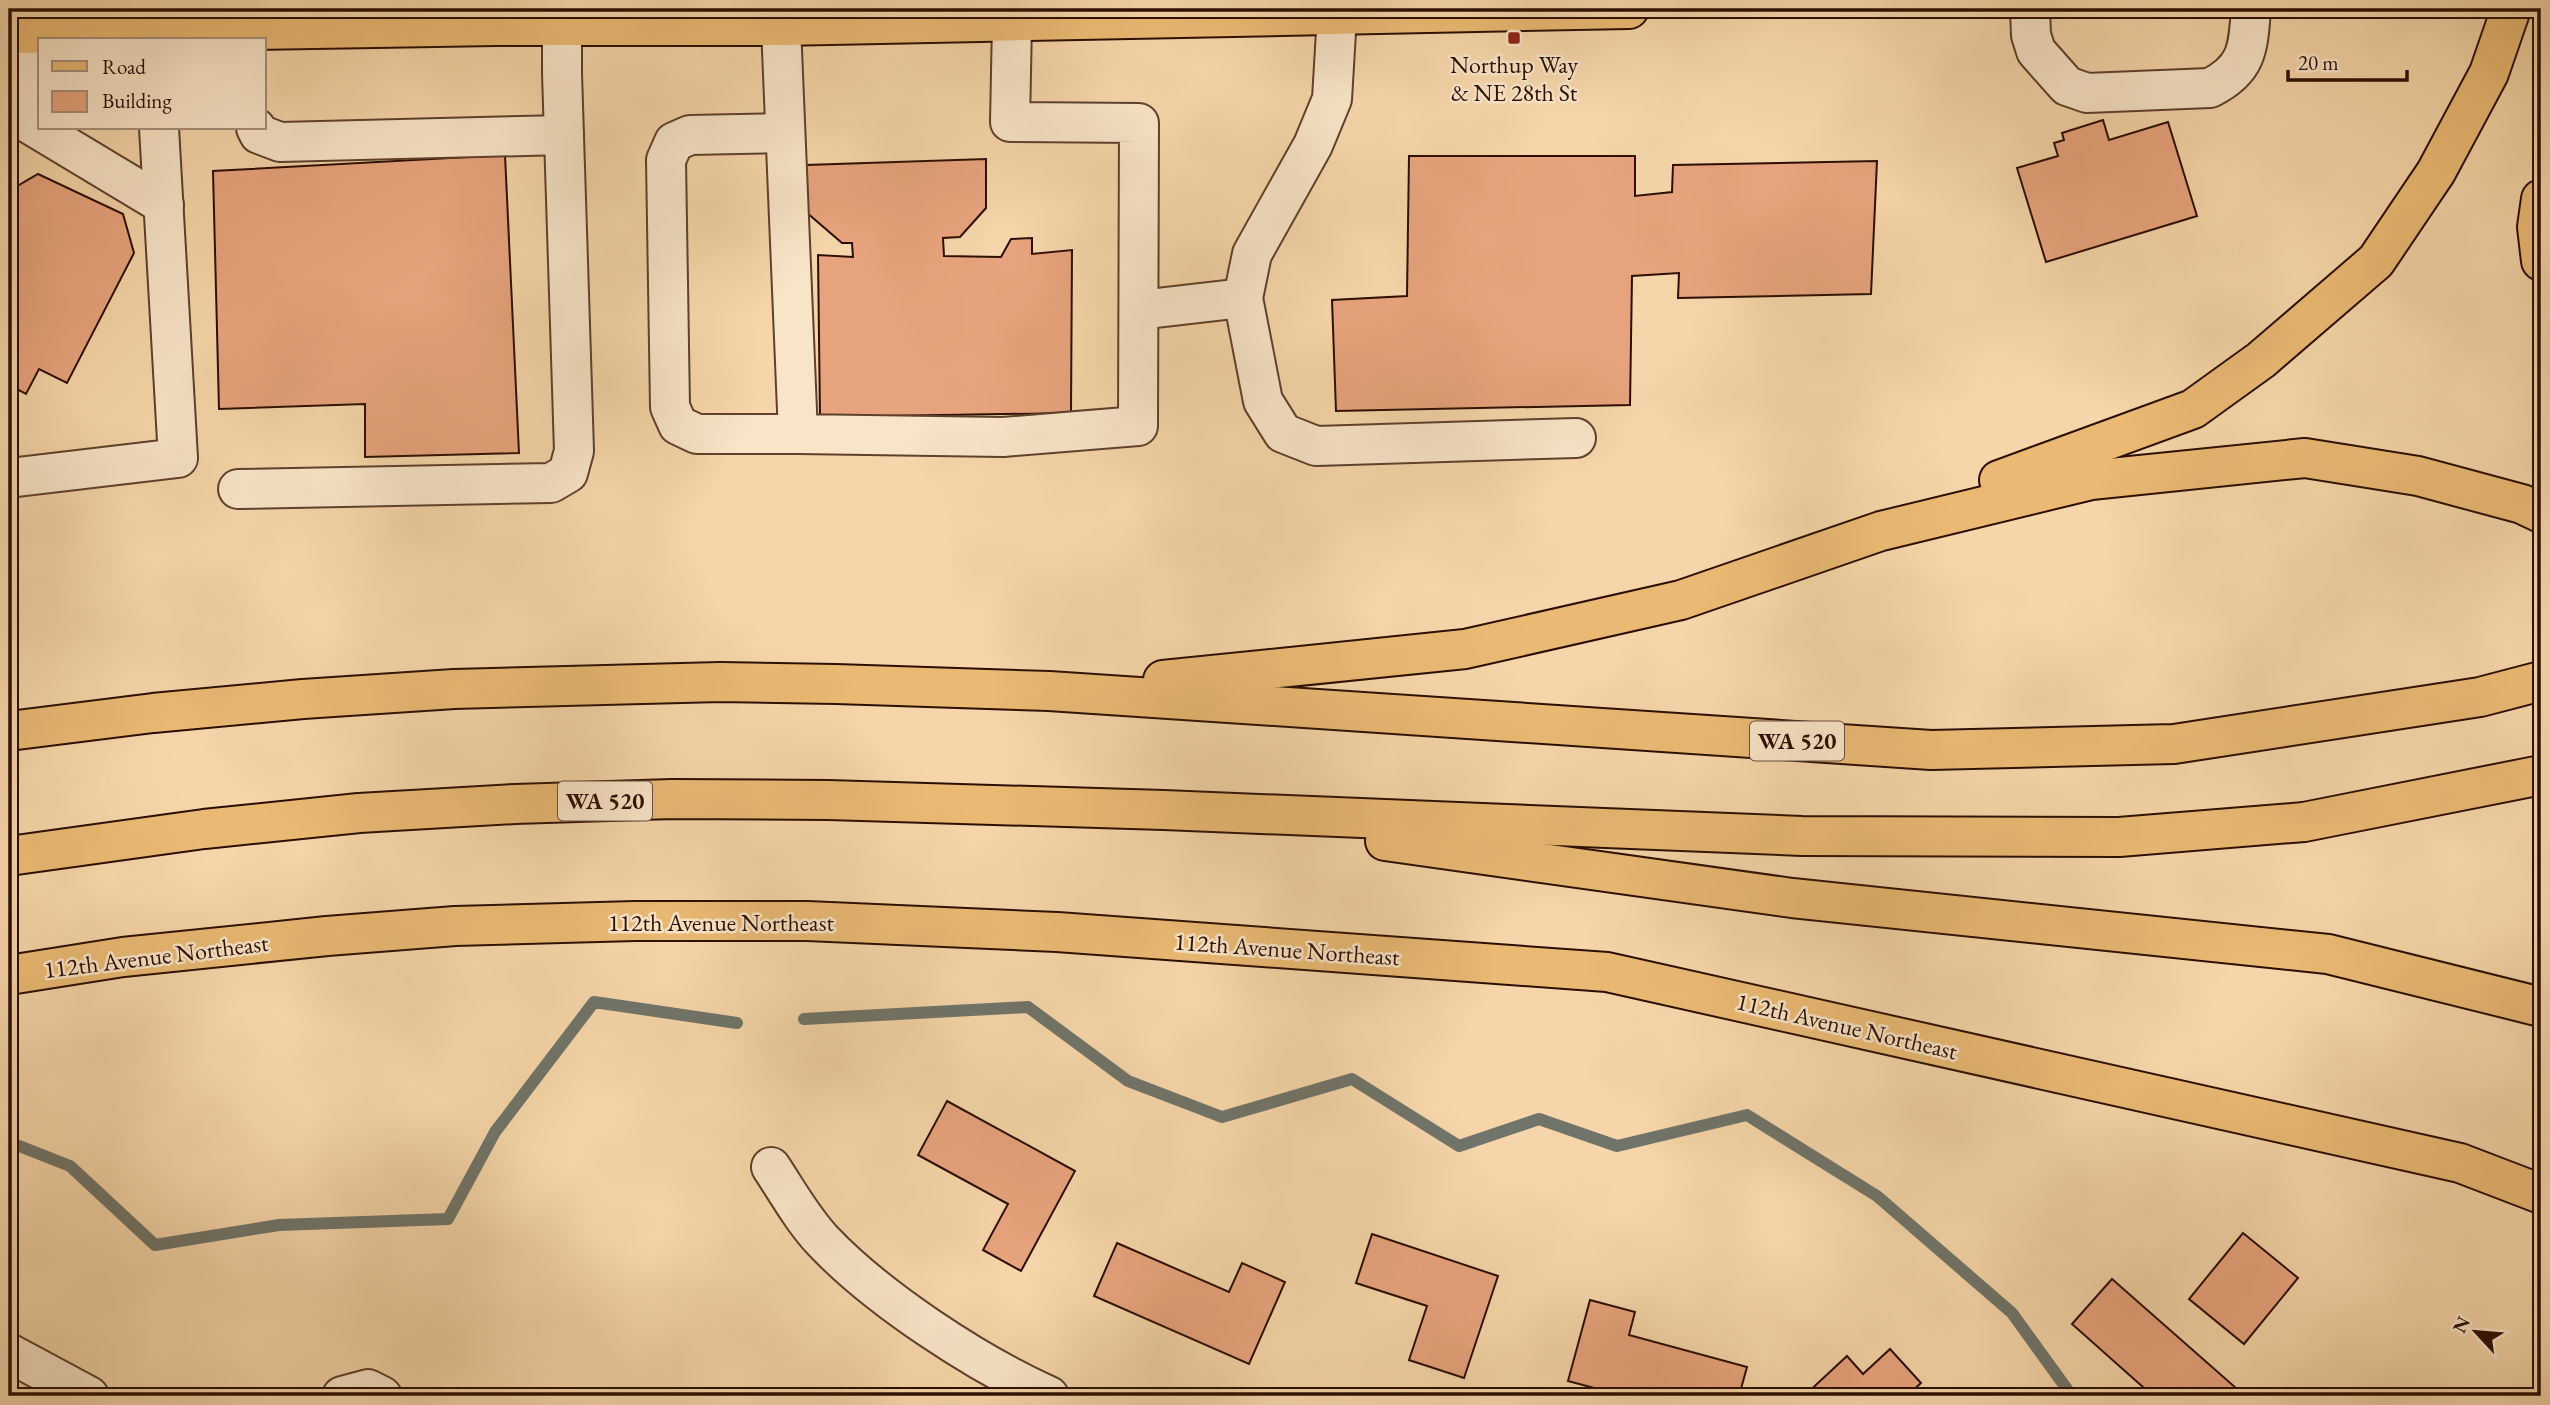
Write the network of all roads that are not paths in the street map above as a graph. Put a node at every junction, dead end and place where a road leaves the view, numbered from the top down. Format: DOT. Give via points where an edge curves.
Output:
graph roads {
  1 [pos="1629,9"];
  2 [pos="2030,9"];
  3 [pos="2251,9"];
  4 [pos="2511,9"];
  5 [pos="1337,15"];
  6 [pos="1007,16"];
  7 [pos="495,17"];
  8 [pos="118,21"];
  9 [pos="562,26"];
  10 [pos="781,26"];
  11 [pos="20,34"];
  12 [pos="158,36"];
  13 [pos="246,36"];
  14 [pos="17,126"];
  15 [pos="159,130"];
  16 [pos="257,130"];
  17 [pos="785,133"];
  18 [pos="564,135"];
  19 [pos="2541,199"];
  20 [pos="164,205"];
  21 [pos="2541,261"];
  22 [pos="1243,298"];
  23 [pos="1139,310"];
  24 [pos="798,434"];
  25 [pos="1576,438"];
  26 [pos="9,478"];
  27 [pos="237,489"];
  28 [pos="2541,513"];
  29 [pos="1881,531"];
  30 [pos="2541,681"];
  31 [pos="1049,691"];
  32 [pos="9,730"];
  33 [pos="2541,775"];
  34 [pos="1164,810"];
  35 [pos="9,856"];
  36 [pos="9,975"];
  37 [pos="2541,1007"];
  38 [pos="771,1167"];
  39 [pos="2541,1194"];
  40 [pos="9,1353"];
  41 [pos="89,1396"];
  42 [pos="342,1396"];
  43 [pos="382,1396"];
  44 [pos="1049,1396"];
  1 -- 5 [label="main road"];
  2 -- 3 [label="street" via="2036,51 2067,86 2087,93 2210,88 2228,79 2241,65 2249,44"];
  4 -- 29 [label="main road" via="2488,73 2437,172 2376,261 2261,360 2193,409 1968,492"];
  5 -- 6 [label="main road"];
  5 -- 22 [label="street" via="1332,99 1313,145 1252,254"];
  6 -- 10 [label="main road"];
  6 -- 23 [label="street" via="1010,122 1139,123"];
  7 -- 9 [label="main road"];
  7 -- 13 [label="main road"];
  8 -- 11 [label="main road"];
  8 -- 12 [label="main road"];
  9 -- 10 [label="main road"];
  9 -- 18 [label="street"];
  10 -- 17 [label="street"];
  11 -- 14 [label="street"];
  12 -- 13 [label="main road"];
  14 -- 20 [label="street"];
  15 -- 20 [label="street"];
  16 -- 18 [label="street" via="280,142"];
  17 -- 24 [label="street"];
  17 -- 24 [label="street" via="690,135 674,142 666,160 670,407 678,425 697,434"];
  18 -- 27 [label="street" via="574,451 568,473 551,483"];
  19 -- 21 [label="main road" via="2537,228"];
  20 -- 26 [label="street" via="178,458"];
  22 -- 23 [label="street"];
  22 -- 25 [label="street" via="1262,401 1283,433 1316,446"];
  23 -- 24 [label="street" via="1138,426 1003,437"];
  28 -- 29 [label="main road" via="2418,476 2305,458 2091,480"];
  29 -- 31 [label="main road" via="1681,600 1465,649"];
  30 -- 31 [label="main road, WA 520" via="2480,697 2174,744 1931,750"];
  31 -- 32 [label="main road, WA 520" via="836,684 454,689 303,699"];
  33 -- 34 [label="main road, WA 520" via="2304,822 2119,837 1802,836"];
  34 -- 35 [label="main road, WA 520" via="828,800 515,804 359,813"];
  34 -- 37 [label="main road" via="1792,898 2328,954"];
  36 -- 39 [label="main road, 112th Avenue Northeast" via="123,957 327,936 455,926 635,921 807,921 1057,932 1607,972 2460,1163"];
  38 -- 44 [label="street" via="822,1240 870,1284 948,1340"];
  40 -- 41 [label="street"];
  42 -- 43 [label="street" via="368,1389"];
}
